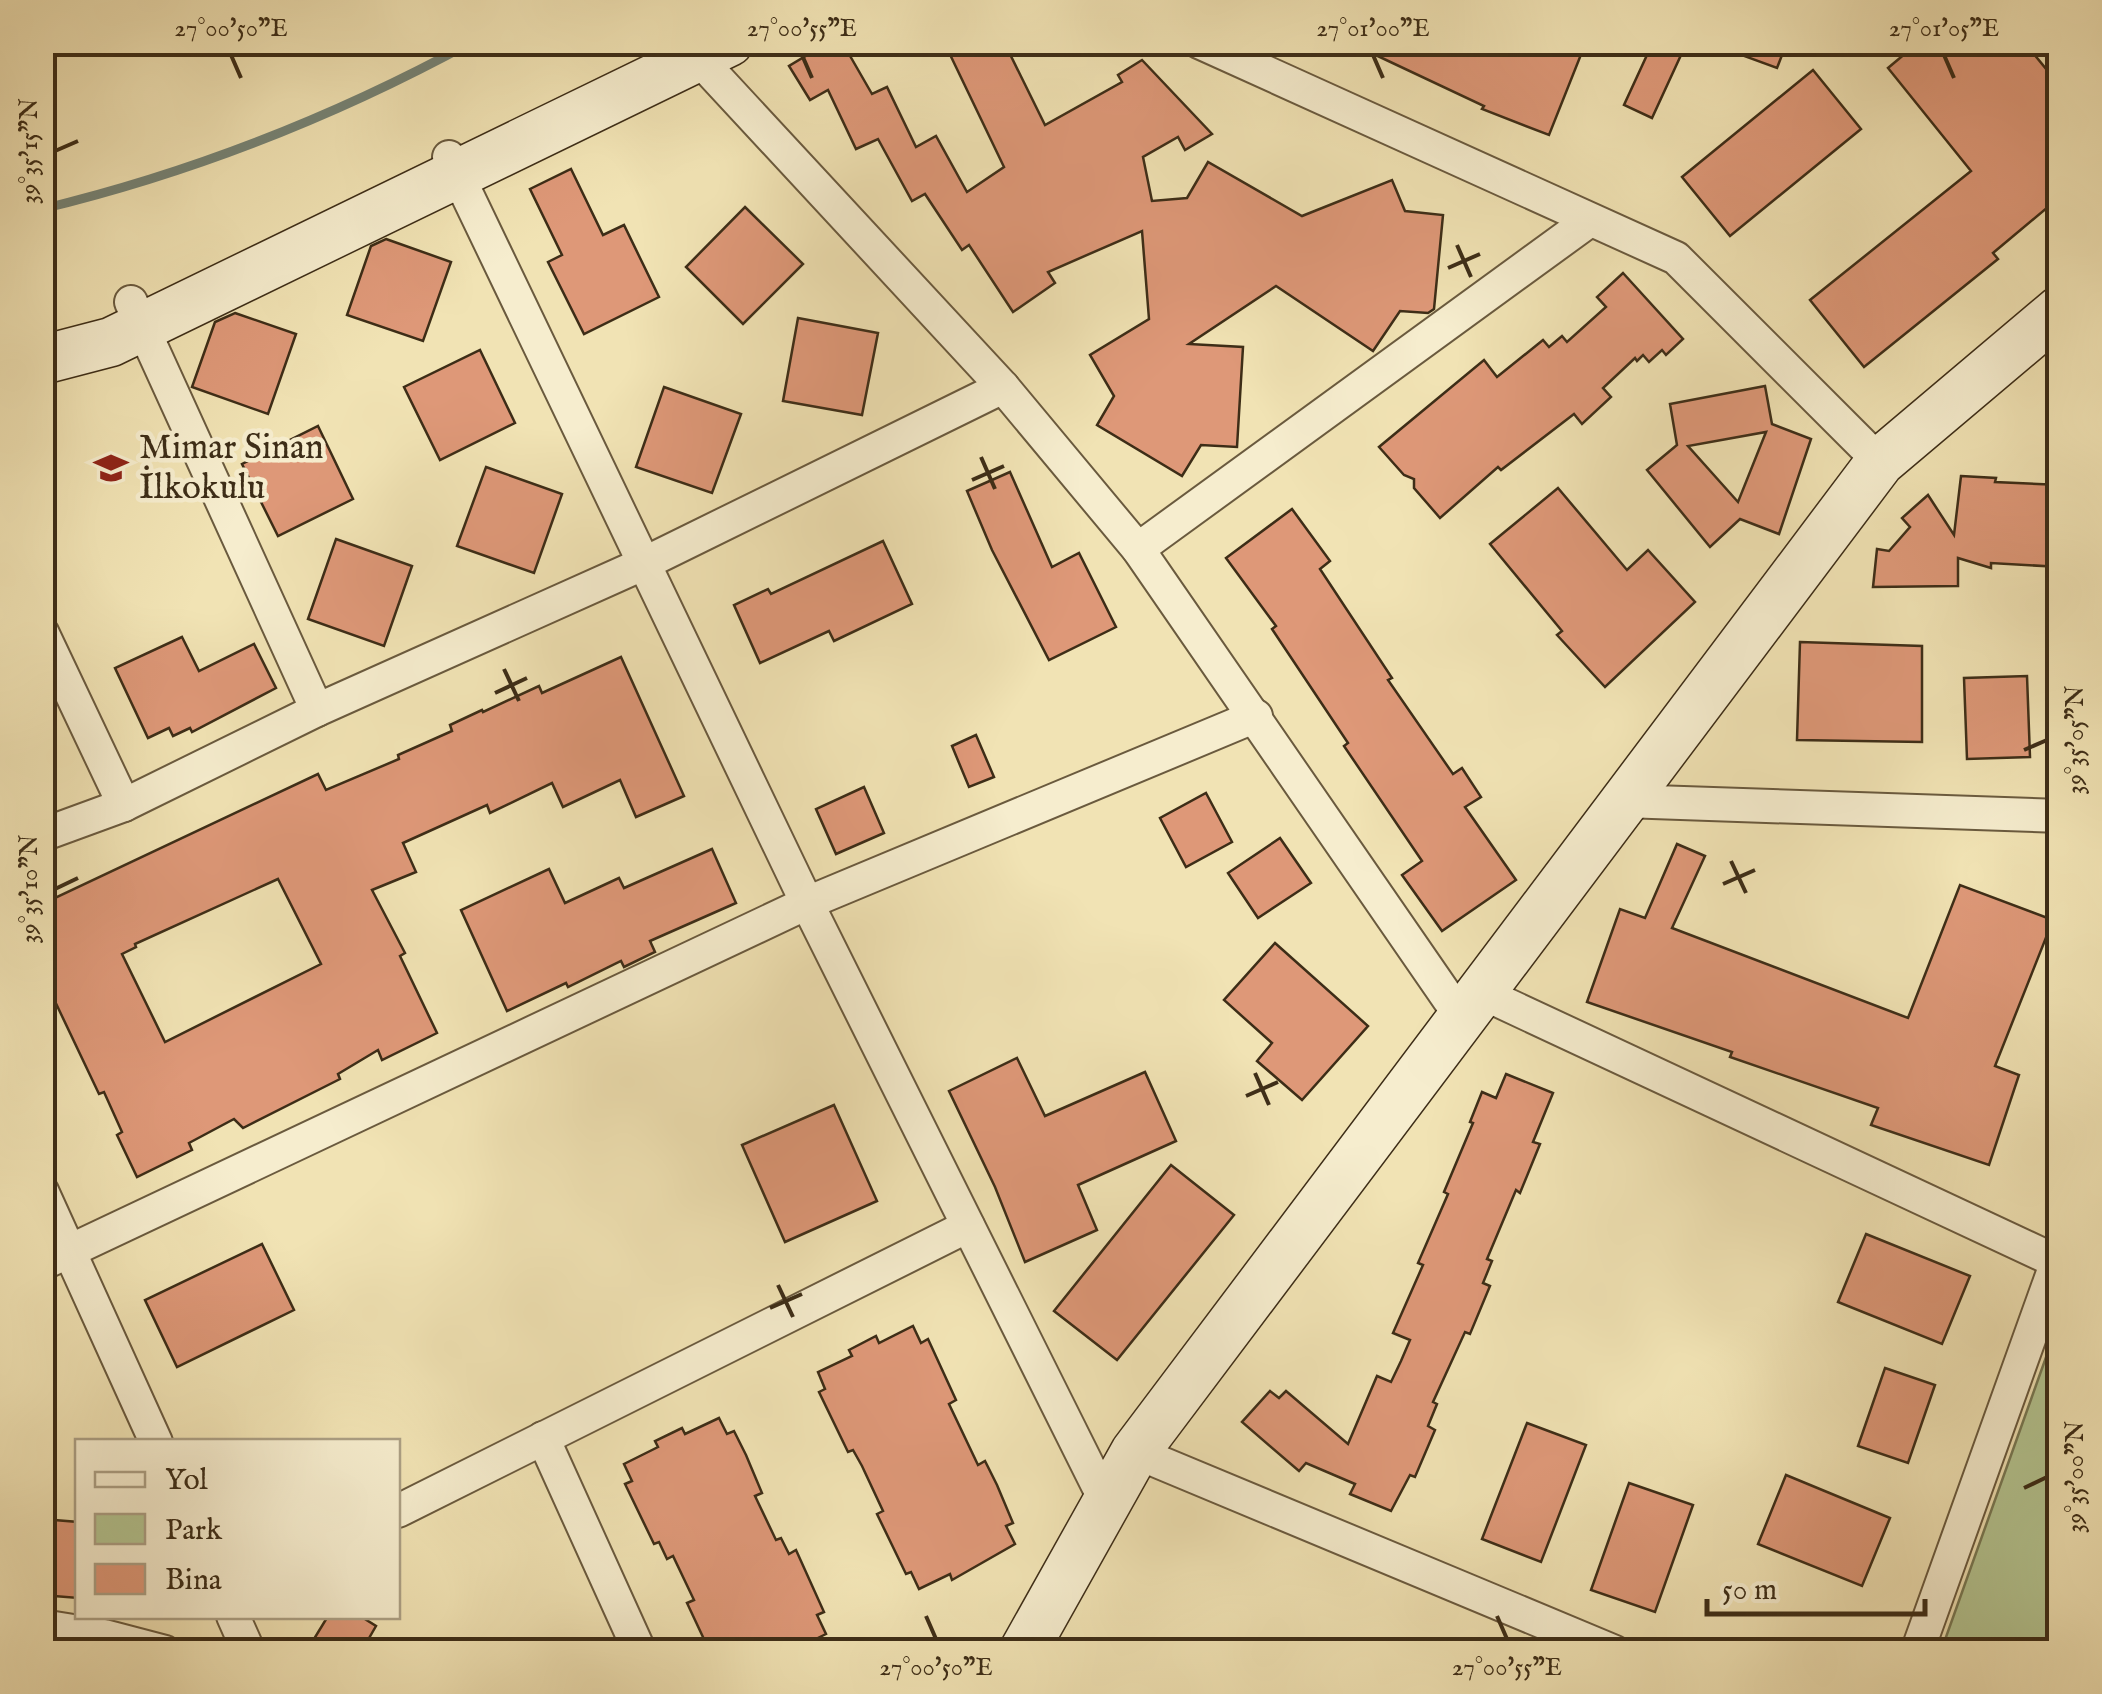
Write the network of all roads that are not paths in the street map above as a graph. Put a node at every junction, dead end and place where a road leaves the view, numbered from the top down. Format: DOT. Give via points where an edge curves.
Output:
graph roads {
  1 [pos="1200,42"];
  2 [pos="700,46"];
  3 [pos="452,164"];
  4 [pos="1590,220"];
  5 [pos="2060,310"];
  6 [pos="137,314"];
  7 [pos="42,330"];
  8 [pos="42,360"];
  9 [pos="1003,387"];
  10 [pos="1880,462"];
  11 [pos="1138,550"];
  12 [pos="645,563"];
  13 [pos="42,632"];
  14 [pos="316,710"];
  15 [pos="1256,716"];
  16 [pos="1624,801"];
  17 [pos="124,805"];
  18 [pos="2060,816"];
  19 [pos="42,835"];
  20 [pos="807,903"];
  21 [pos="1470,1004"];
  22 [pos="42,1191"];
  23 [pos="968,1226"];
  24 [pos="57,1257"];
  25 [pos="2059,1260"];
  26 [pos="543,1438"];
  27 [pos="154,1439"];
  28 [pos="1135,1452"];
  29 [pos="1107,1504"];
  30 [pos="400,1509"];
  31 [pos="234,1619"];
  32 [pos="42,1626"];
  33 [pos="165,1652"];
  34 [pos="249,1652"];
  35 [pos="640,1652"];
  36 [pos="1023,1652"];
  37 [pos="1615,1652"];
  38 [pos="1917,1652"];
  1 -- 4 [label="street"];
  2 -- 3 [label="street"];
  2 -- 9 [label="street"];
  3 -- 6 [label="street"];
  3 -- 12 [label="street"];
  4 -- 10 [label="street" via="1676,258"];
  4 -- 11 [label="street"];
  5 -- 10 [label="street"];
  6 -- 7 [label="street"];
  6 -- 8 [label="street" via="110,342"];
  6 -- 14 [label="street"];
  9 -- 11 [label="street"];
  9 -- 12 [label="street"];
  10 -- 16 [label="street"];
  11 -- 15 [label="street"];
  12 -- 14 [label="street"];
  12 -- 20 [label="street"];
  13 -- 17 [label="street"];
  14 -- 17 [label="street"];
  15 -- 20 [label="street"];
  15 -- 21 [label="street"];
  16 -- 18 [label="street"];
  16 -- 21 [label="street"];
  17 -- 19 [label="street"];
  20 -- 23 [label="street"];
  20 -- 24 [label="street"];
  21 -- 25 [label="street"];
  21 -- 28 [label="street"];
  22 -- 24 [label="street"];
  23 -- 26 [label="street"];
  23 -- 29 [label="street"];
  24 -- 27 [label="street"];
  25 -- 38 [label="street"];
  26 -- 30 [label="street"];
  26 -- 35 [label="street"];
  28 -- 29 [label="street"];
  28 -- 37 [label="street"];
  29 -- 36 [label="street"];
  31 -- 34 [label="street"];
  32 -- 33 [label="street"];
}
